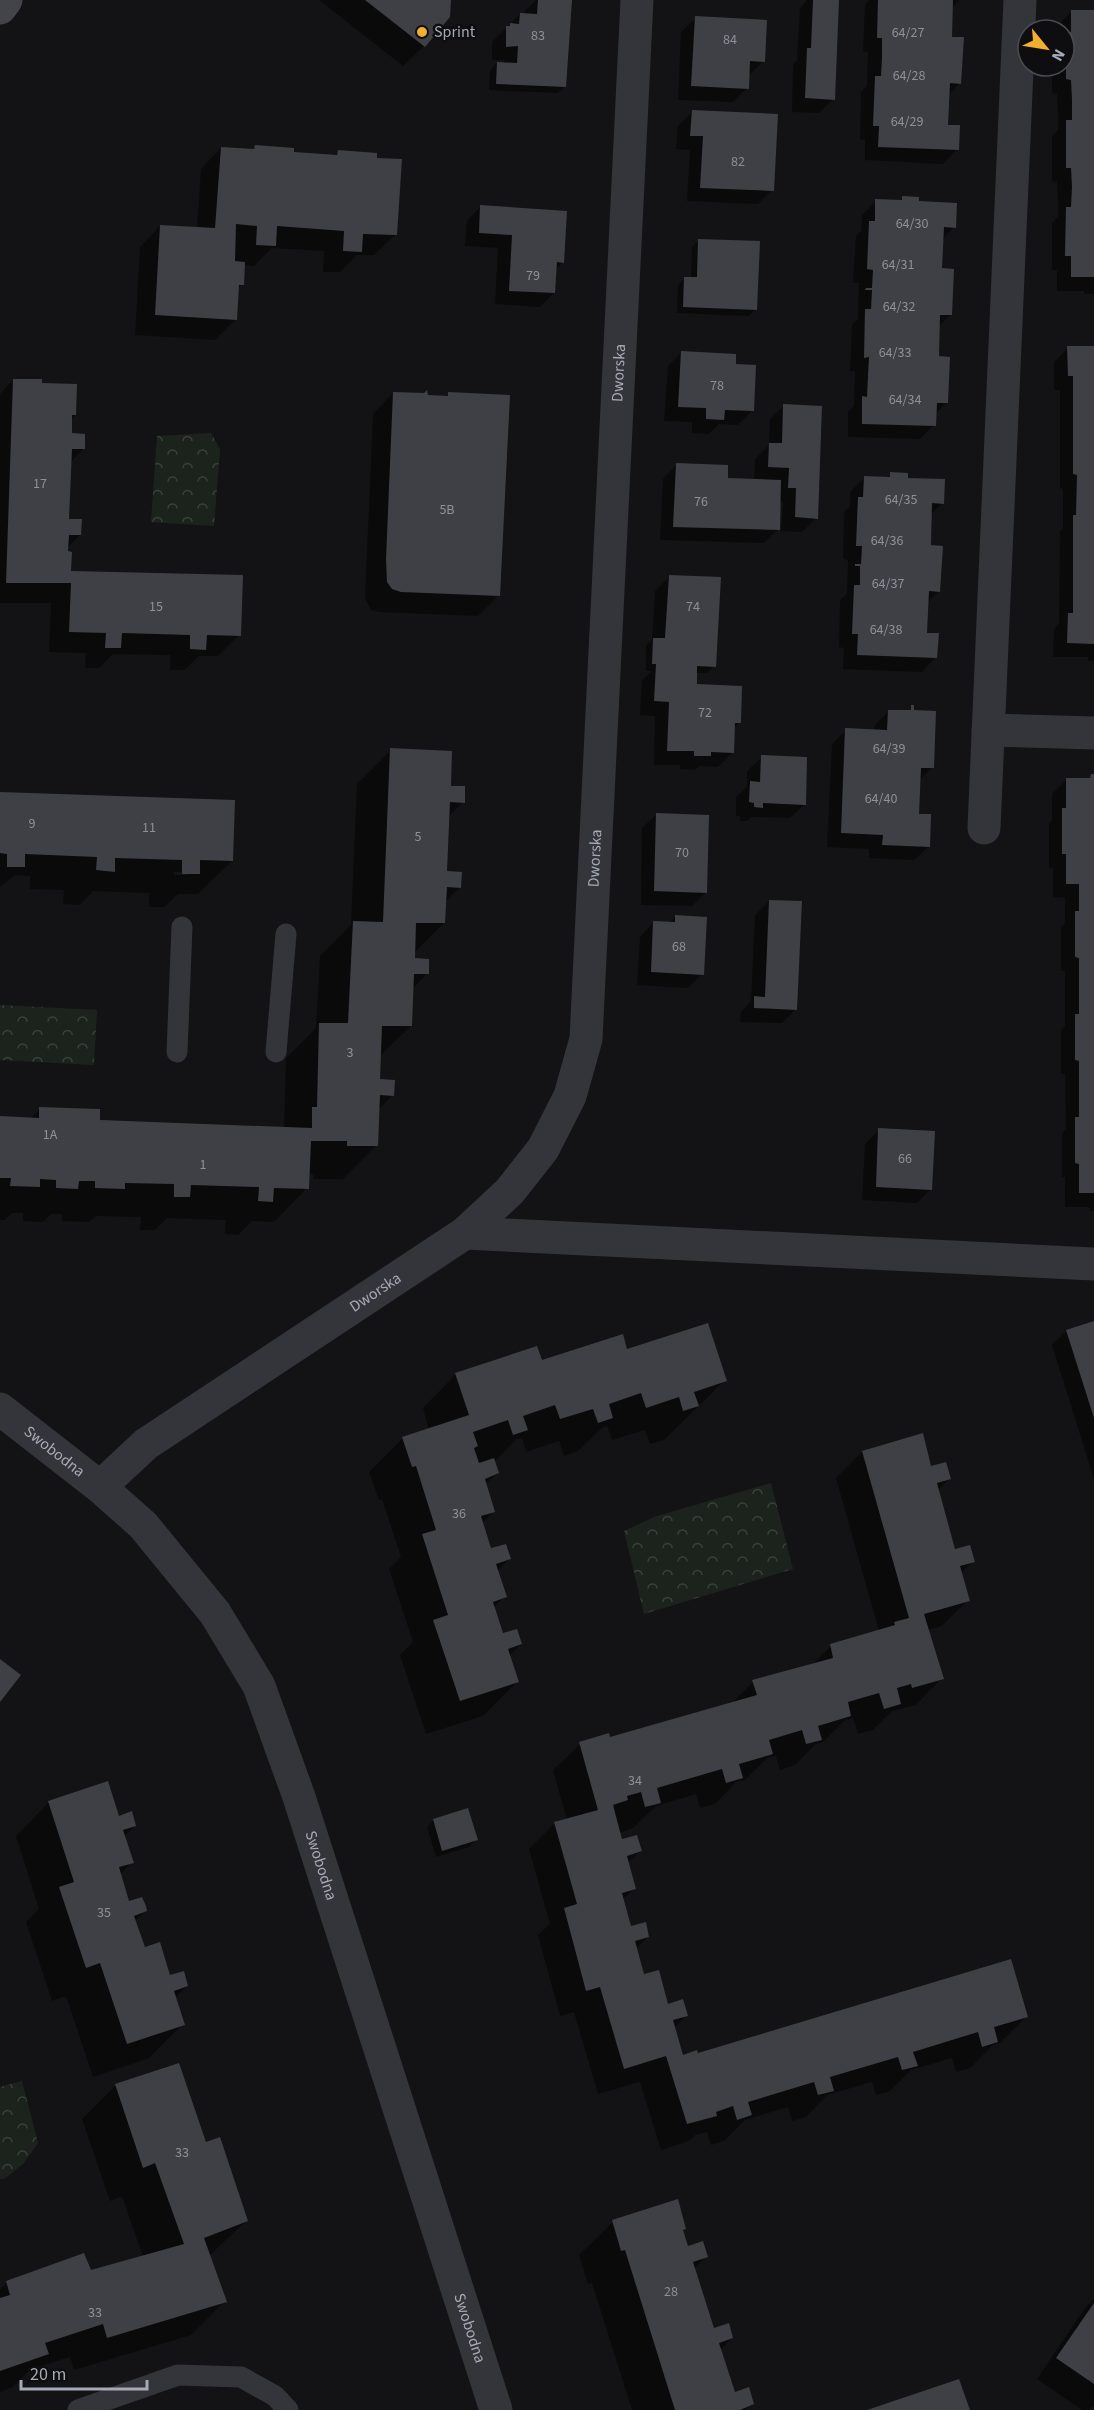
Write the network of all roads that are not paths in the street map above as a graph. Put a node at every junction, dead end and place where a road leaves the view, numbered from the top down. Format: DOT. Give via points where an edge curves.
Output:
graph roads {
  1 [pos="6,0"];
  2 [pos="637,0"];
  3 [pos="1020,0"];
  4 [pos="0,8"];
  5 [pos="988,730"];
  6 [pos="1094,733"];
  7 [pos="984,828"];
  8 [pos="182,927"];
  9 [pos="285,934"];
  10 [pos="177,1052"];
  11 [pos="276,1052"];
  12 [pos="465,1233"];
  13 [pos="1094,1264"];
  14 [pos="0,1408"];
  15 [pos="100,1487"];
  16 [pos="78,2410"];
  17 [pos="288,2410"];
  18 [pos="496,2410"];
  1 -- 4 [label="street"];
  2 -- 12 [label="street, Dworska" via="586,1039 570,1096 543,1149 510,1191"];
  3 -- 5 [label="street"];
  5 -- 6 [label="street"];
  5 -- 7 [label="street"];
  8 -- 10 [label="lane"];
  9 -- 11 [label="lane"];
  12 -- 13 [label="street"];
  12 -- 15 [label="street, Dworska" via="146,1444"];
  14 -- 15 [label="street, Swobodna"];
  15 -- 18 [label="street, Swobodna" via="143,1526 176,1564 215,1613 259,1686"];
  16 -- 17 [label="lane" via="178,2375 242,2377 275,2396"];
}
